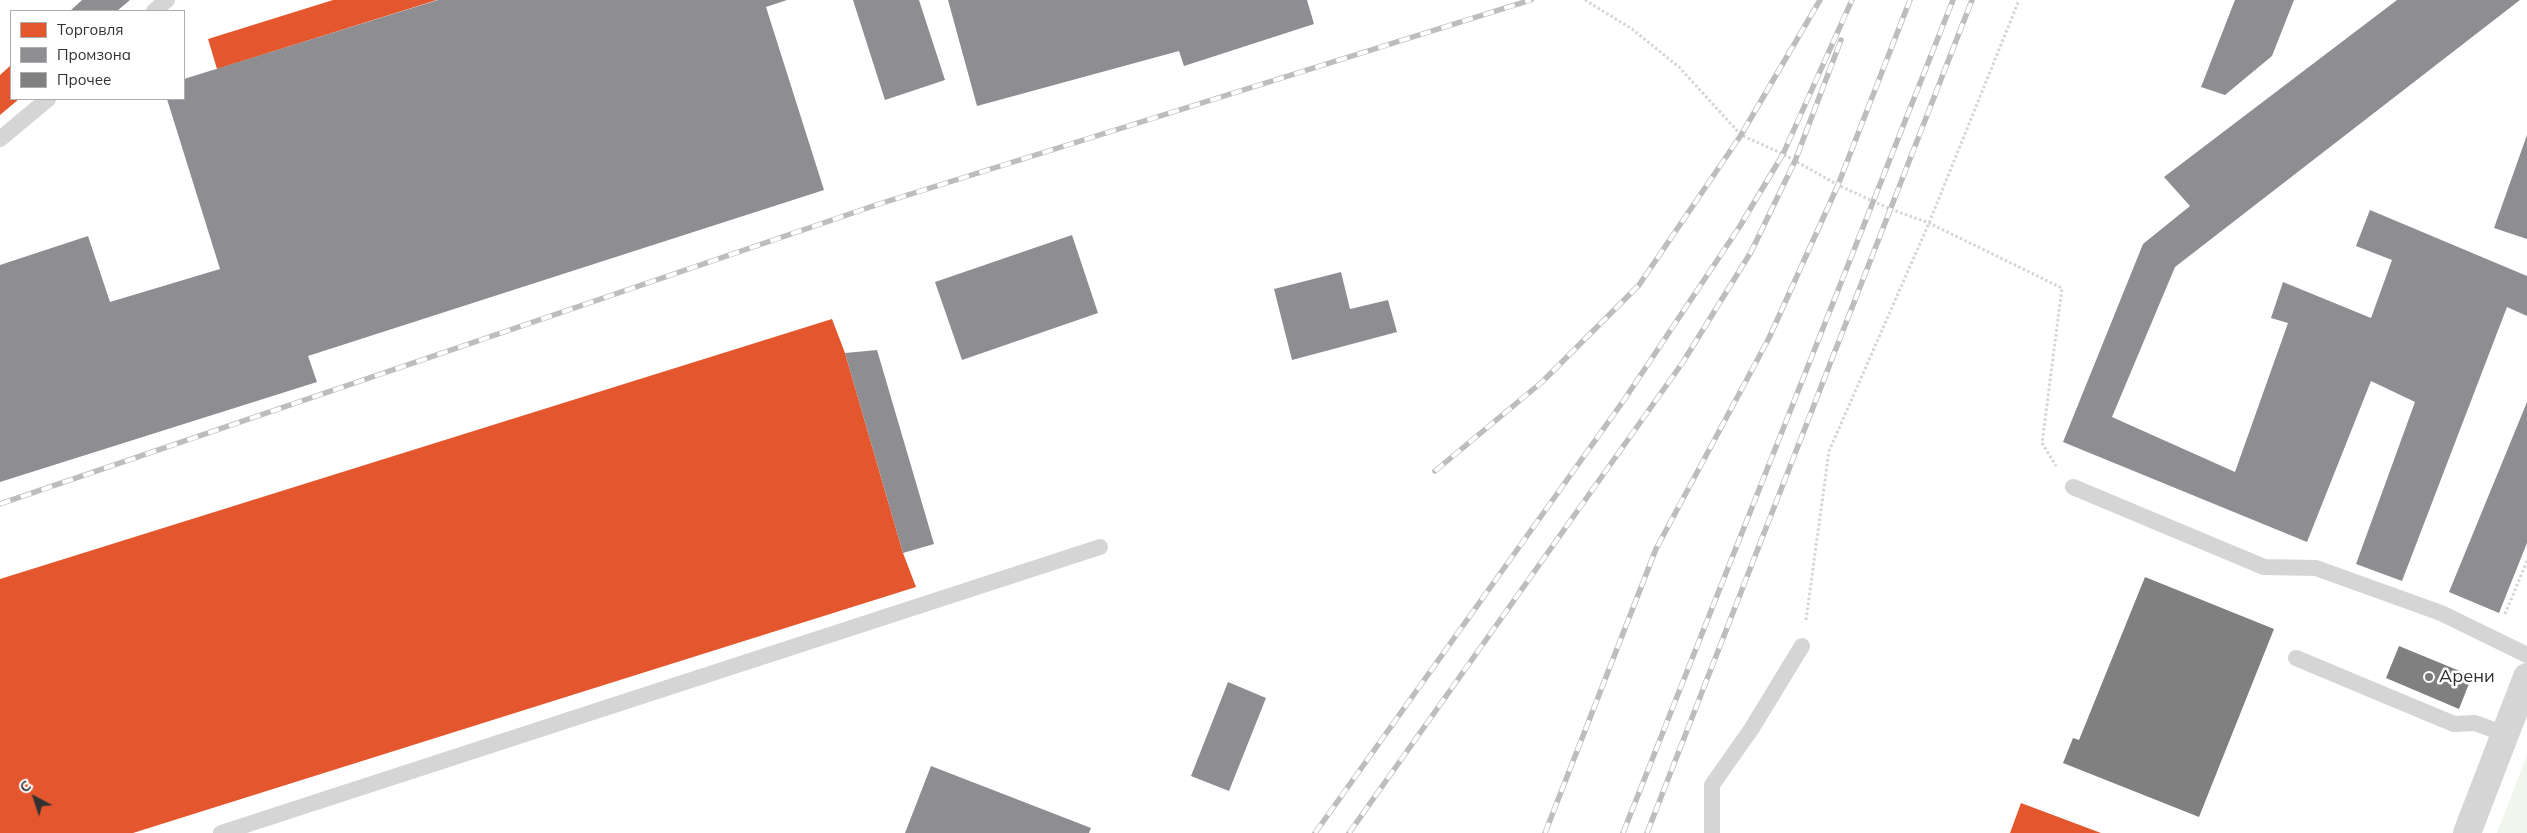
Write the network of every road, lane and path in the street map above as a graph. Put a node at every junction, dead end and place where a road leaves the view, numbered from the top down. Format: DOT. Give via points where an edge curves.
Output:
graph roads {
  1 [pos="168,0"];
  2 [pos="1585,0"];
  3 [pos="2019,0"];
  4 [pos="155,10"];
  5 [pos="47,100"];
  6 [pos="0,139"];
  7 [pos="1929,223"];
  8 [pos="2073,487"];
  9 [pos="1100,547"];
  10 [pos="2527,561"];
  11 [pos="2494,641"];
  12 [pos="1802,646"];
  13 [pos="2527,655"];
  14 [pos="2296,658"];
  15 [pos="2527,677"];
  16 [pos="2505,734"];
  17 [pos="221,833"];
  18 [pos="1712,833"];
  19 [pos="2467,833"];
  1 -- 4 [label="lane"];
  2 -- 7 [label="path" via="1632,29 1679,67 1741,135 1890,209"];
  3 -- 7 [label="path"];
  5 -- 6 [label="lane"];
  7 -- 8 [label="path" via="2062,288 2042,443 2050,459"];
  7 -- 12 [label="path" via="1829,451"];
  8 -- 11 [label="lane" via="2264,567 2316,568 2441,613"];
  9 -- 17 [label="lane"];
  10 -- 11 [label="path"];
  11 -- 13 [label="lane"];
  12 -- 18 [label="lane" via="1752,728 1712,785"];
  14 -- 16 [label="lane" via="2454,724 2475,723"];
  15 -- 16 [label="street"];
  16 -- 19 [label="street"];
}
